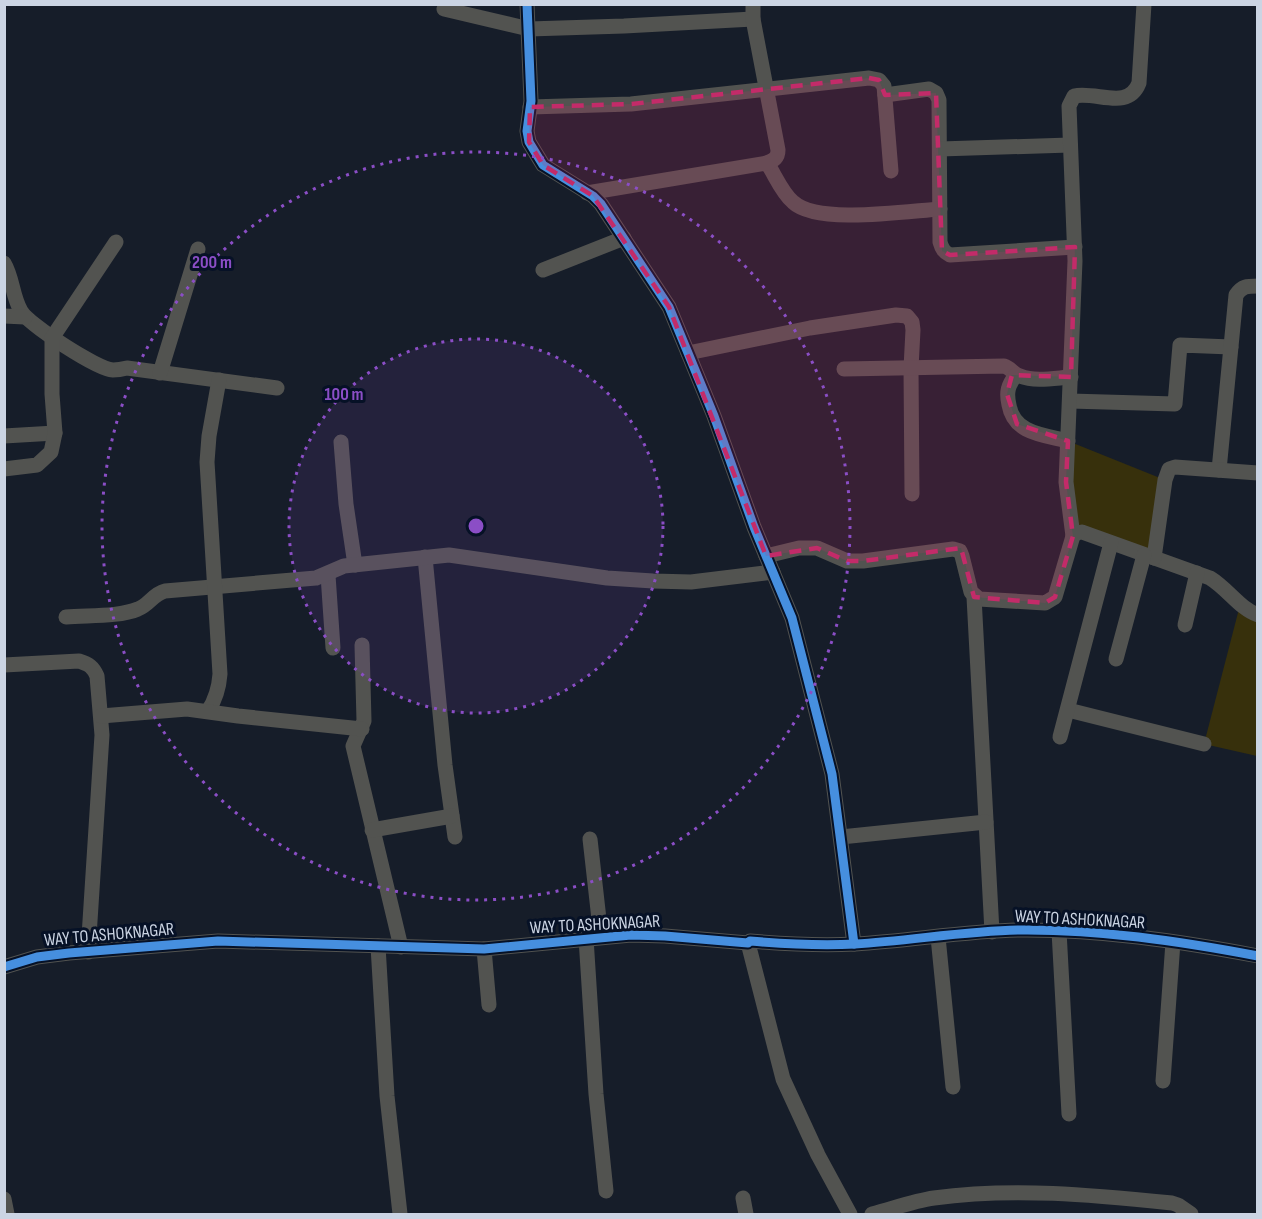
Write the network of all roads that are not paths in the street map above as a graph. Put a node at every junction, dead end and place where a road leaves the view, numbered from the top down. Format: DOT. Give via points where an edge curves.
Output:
graph roads {
  1 [pos="527,4"];
  2 [pos="1144,4"];
  3 [pos="444,9"];
  4 [pos="753,12"];
  5 [pos="529,29"];
  6 [pos="767,90"];
  7 [pos="885,95"];
  8 [pos="530,107"];
  9 [pos="1070,145"];
  10 [pos="940,149"];
  11 [pos="767,163"];
  12 [pos="891,171"];
  13 [pos="587,193"];
  14 [pos="940,208"];
  15 [pos="624,238"];
  16 [pos="116,242"];
  17 [pos="1075,247"];
  18 [pos="198,249"];
  19 [pos="4,263"];
  20 [pos="543,270"];
  21 [pos="1257,286"];
  22 [pos="4,316"];
  23 [pos="25,317"];
  24 [pos="52,338"];
  25 [pos="1231,347"];
  26 [pos="688,353"];
  27 [pos="911,368"];
  28 [pos="844,369"];
  29 [pos="160,373"];
  30 [pos="1016,375"];
  31 [pos="1071,377"];
  32 [pos="219,380"];
  33 [pos="277,388"];
  34 [pos="1070,401"];
  35 [pos="55,433"];
  36 [pos="4,436"];
  37 [pos="1068,441"];
  38 [pos="341,442"];
  39 [pos="4,469"];
  40 [pos="1219,470"];
  41 [pos="1257,473"];
  42 [pos="912,494"];
  43 [pos="1073,536"];
  44 [pos="1111,543"];
  45 [pos="766,556"];
  46 [pos="1149,556"];
  47 [pos="425,557"];
  48 [pos="355,565"];
  49 [pos="773,572"];
  50 [pos="1197,573"];
  51 [pos="328,575"];
  52 [pos="214,587"];
  53 [pos="974,597"];
  54 [pos="1257,615"];
  55 [pos="66,617"];
  56 [pos="1185,625"];
  57 [pos="362,645"];
  58 [pos="333,648"];
  59 [pos="1116,659"];
  60 [pos="4,665"];
  61 [pos="208,711"];
  62 [pos="1068,711"];
  63 [pos="101,716"];
  64 [pos="362,729"];
  65 [pos="1060,737"];
  66 [pos="1204,744"];
  67 [pos="452,816"];
  68 [pos="986,822"];
  69 [pos="372,830"];
  70 [pos="455,837"];
  71 [pos="841,837"];
  72 [pos="590,839"];
  73 [pos="1059,931"];
  74 [pos="992,932"];
  75 [pos="938,937"];
  76 [pos="593,938"];
  77 [pos="1173,942"];
  78 [pos="748,944"];
  79 [pos="854,944"];
  80 [pos="378,946"];
  81 [pos="401,947"];
  82 [pos="484,949"];
  83 [pos="88,952"];
  84 [pos="1257,956"];
  85 [pos="4,967"];
  86 [pos="489,1005"];
  87 [pos="1163,1081"];
  88 [pos="953,1088"];
  89 [pos="1069,1114"];
  90 [pos="606,1191"];
  91 [pos="743,1198"];
  92 [pos="4,1200"];
  93 [pos="1186,1213"];
  94 [pos="7,1215"];
  95 [pos="400,1215"];
  96 [pos="746,1215"];
  97 [pos="850,1215"];
  98 [pos="872,1215"];
  1 -- 5 [label="street"];
  2 -- 9 [label="street" via="1136,92 1120,98 1074,96 1069,106"];
  3 -- 5 [label="street"];
  4 -- 5 [label="street"];
  4 -- 6 [label="street"];
  5 -- 8 [label="street"];
  6 -- 7 [label="street" via="869,78 879,80"];
  6 -- 8 [label="street" via="631,104"];
  6 -- 11 [label="street" via="778,150 774,160"];
  7 -- 10 [label="street" via="929,89 936,93"];
  7 -- 12 [label="street"];
  8 -- 13 [label="street" via="527,132 534,152 543,165"];
  9 -- 10 [label="street"];
  9 -- 17 [label="street"];
  10 -- 14 [label="street"];
  11 -- 13 [label="street"];
  11 -- 14 [label="street" via="792,202 805,209 855,216"];
  13 -- 15 [label="street" via="601,204"];
  14 -- 17 [label="street" via="942,249 950,255"];
  15 -- 20 [label="street"];
  15 -- 26 [label="street" via="669,307"];
  16 -- 24 [label="street"];
  17 -- 31 [label="street"];
  18 -- 29 [label="street"];
  19 -- 23 [label="street"];
  21 -- 25 [label="street" via="1247,286 1236,295"];
  22 -- 23 [label="street"];
  23 -- 24 [label="street"];
  24 -- 29 [label="street" via="108,369"];
  24 -- 35 [label="street"];
  25 -- 34 [label="street" via="1180,345 1175,404"];
  25 -- 40 [label="street"];
  26 -- 27 [label="street" via="896,315 907,316 912,322"];
  26 -- 45 [label="street"];
  27 -- 28 [label="street"];
  27 -- 30 [label="street" via="1004,366"];
  27 -- 42 [label="street"];
  29 -- 32 [label="street"];
  30 -- 31 [label="street" via="1030,379"];
  30 -- 37 [label="street" via="1007,394 1010,414 1017,424 1027,431"];
  31 -- 34 [label="street"];
  32 -- 33 [label="street"];
  32 -- 52 [label="street" via="207,462"];
  34 -- 37 [label="street"];
  35 -- 36 [label="street"];
  35 -- 39 [label="street" via="51,452 37,465"];
  37 -- 43 [label="street" via="1066,482"];
  38 -- 48 [label="street"];
  40 -- 41 [label="street"];
  40 -- 46 [label="street" via="1169,468"];
  43 -- 44 [label="street" via="1082,532"];
  43 -- 53 [label="street" via="1051,601"];
  44 -- 46 [label="street"];
  44 -- 62 [label="street"];
  45 -- 49 [label="street"];
  45 -- 53 [label="street" via="817,548 847,561 863,561 953,549 962,556"];
  46 -- 50 [label="street"];
  46 -- 59 [label="street"];
  47 -- 48 [label="street"];
  47 -- 49 [label="street" via="449,555 653,581 691,582"];
  47 -- 67 [label="street"];
  48 -- 51 [label="street"];
  49 -- 71 [label="street" via="800,642 832,774"];
  50 -- 54 [label="street" via="1223,586 1248,612"];
  50 -- 56 [label="street"];
  51 -- 52 [label="street"];
  51 -- 58 [label="street"];
  52 -- 55 [label="street" via="158,593 144,606 129,612"];
  52 -- 61 [label="street" via="220,674 215,700"];
  53 -- 68 [label="street"];
  57 -- 64 [label="street"];
  60 -- 63 [label="street" via="88,663 97,676"];
  61 -- 63 [label="street" via="159,710"];
  61 -- 64 [label="street"];
  62 -- 65 [label="street"];
  62 -- 66 [label="street"];
  63 -- 83 [label="street"];
  64 -- 69 [label="street" via="353,746"];
  67 -- 69 [label="street"];
  67 -- 70 [label="street"];
  68 -- 71 [label="street"];
  68 -- 74 [label="street"];
  69 -- 81 [label="street"];
  71 -- 79 [label="street"];
  72 -- 76 [label="street"];
  73 -- 74 [label="street, WAY TO ASHOKNAGAR"];
  73 -- 77 [label="street, WAY TO ASHOKNAGAR"];
  73 -- 89 [label="street"];
  74 -- 75 [label="street, WAY TO ASHOKNAGAR"];
  75 -- 79 [label="street, WAY TO ASHOKNAGAR"];
  75 -- 88 [label="street"];
  76 -- 78 [label="street, WAY TO ASHOKNAGAR" via="665,936"];
  76 -- 82 [label="street, WAY TO ASHOKNAGAR"];
  76 -- 90 [label="street" via="596,1094"];
  77 -- 84 [label="street, WAY TO ASHOKNAGAR"];
  77 -- 87 [label="street"];
  78 -- 79 [label="street, WAY TO ASHOKNAGAR"];
  78 -- 97 [label="street" via="783,1079"];
  80 -- 81 [label="street, WAY TO ASHOKNAGAR"];
  80 -- 83 [label="street, WAY TO ASHOKNAGAR" via="218,941"];
  80 -- 95 [label="street" via="387,1096"];
  81 -- 82 [label="street, WAY TO ASHOKNAGAR"];
  82 -- 86 [label="street"];
  83 -- 85 [label="street, WAY TO ASHOKNAGAR" via="37,957"];
  91 -- 96 [label="street"];
  92 -- 94 [label="street"];
  93 -- 98 [label="street" via="1172,1203 1078,1193 984,1193 932,1198"];
}
